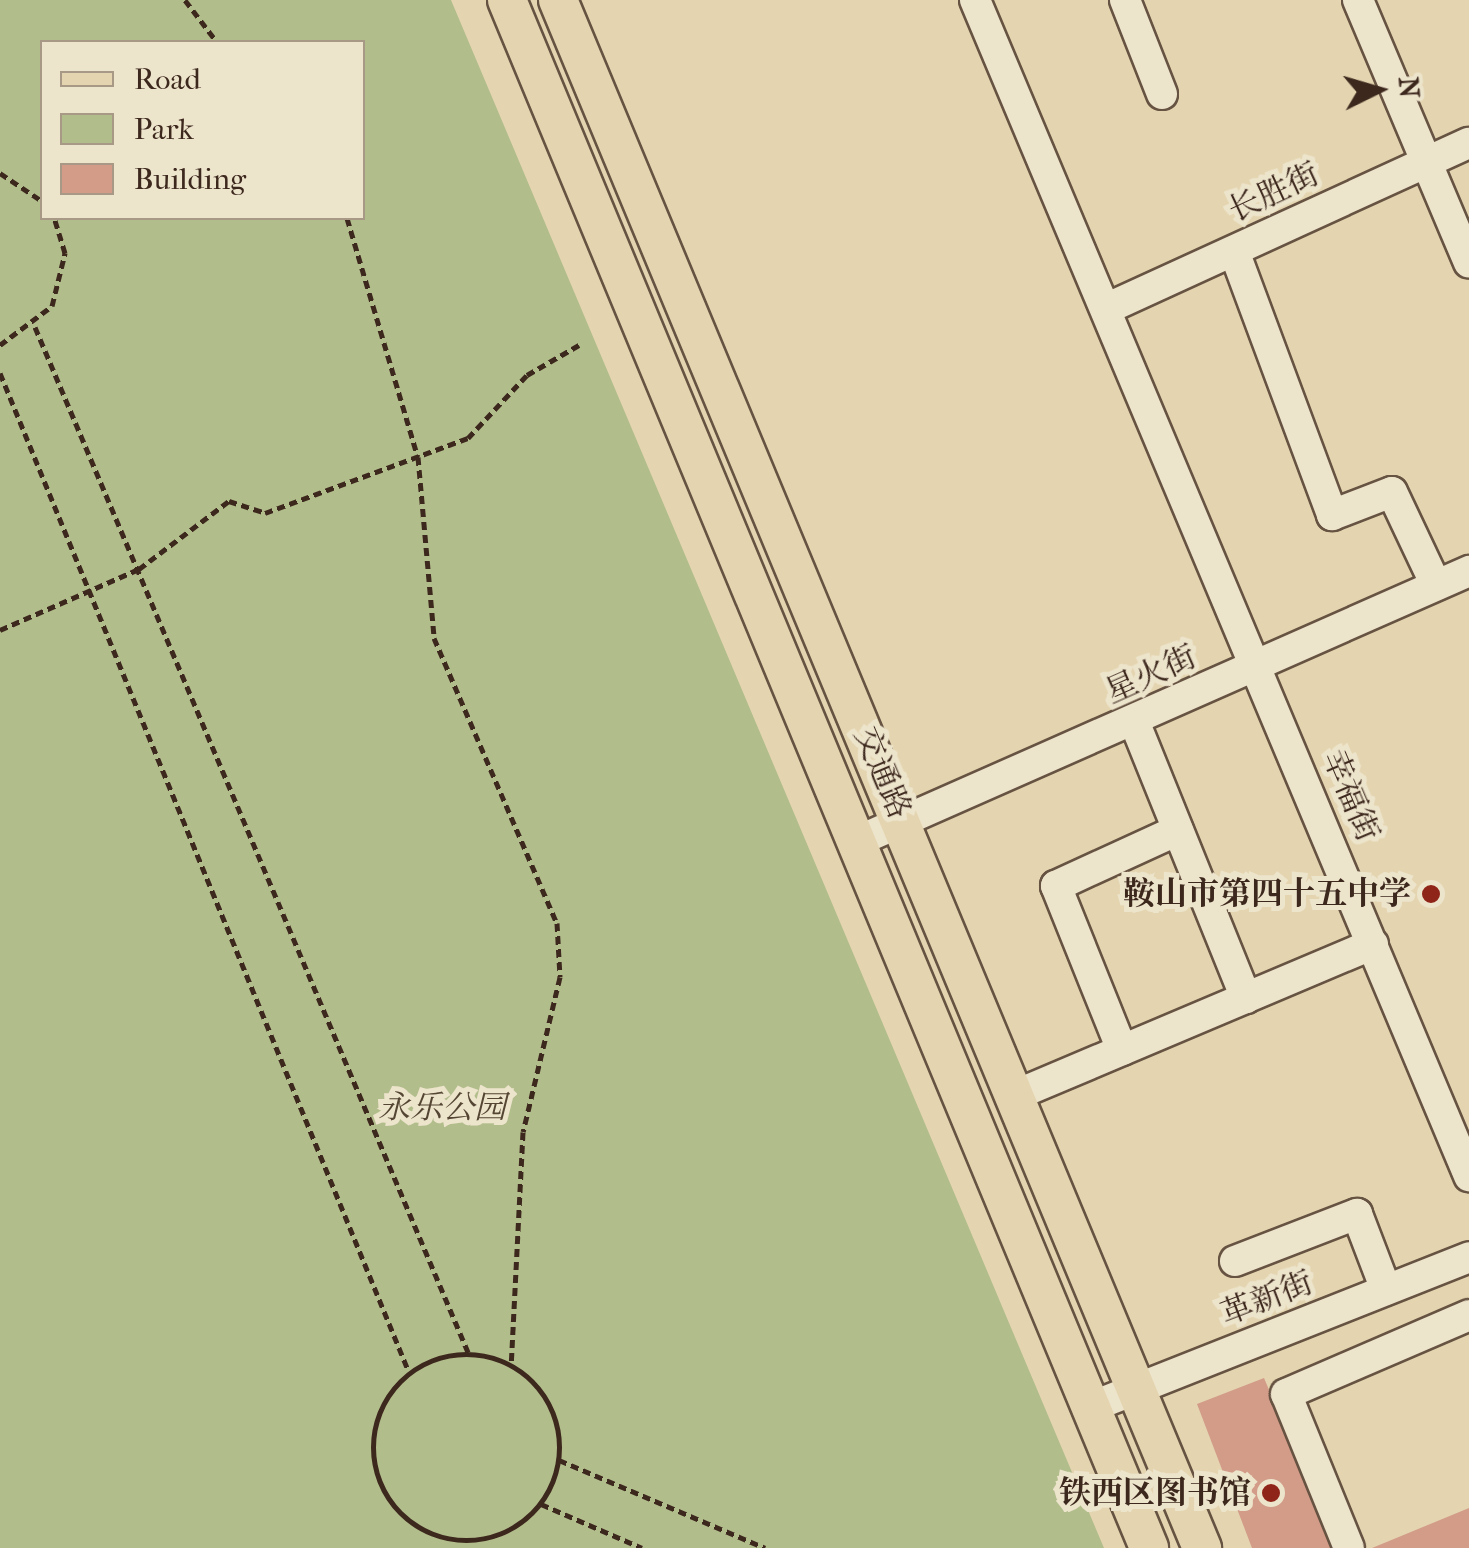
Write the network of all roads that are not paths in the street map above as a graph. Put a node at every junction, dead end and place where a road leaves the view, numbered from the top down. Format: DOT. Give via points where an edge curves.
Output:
graph roads {
  1 [pos="507,0"];
  2 [pos="558,0"];
  3 [pos="975,0"];
  4 [pos="1125,0"];
  5 [pos="1358,0"];
  6 [pos="1162,94"];
  7 [pos="1469,142"];
  8 [pos="1425,161"];
  9 [pos="1234,251"];
  10 [pos="1469,262"];
  11 [pos="1108,308"];
  12 [pos="1469,571"];
  13 [pos="1436,585"];
  14 [pos="1258,666"];
  15 [pos="1134,720"];
  16 [pos="902,824"];
  17 [pos="1178,830"];
  18 [pos="860,840"];
  19 [pos="1374,944"];
  20 [pos="1246,998"];
  21 [pos="1122,1050"];
  22 [pos="1010,1097"];
  23 [pos="1469,1176"];
  24 [pos="1469,1257"];
  25 [pos="1235,1260"];
  26 [pos="1386,1290"];
  27 [pos="1469,1315"];
  28 [pos="1134,1389"];
  29 [pos="1090,1407"];
  30 [pos="1150,1548"];
  31 [pos="1202,1548"];
  32 [pos="1349,1548"];
  1 -- 18 [label="main road, 交通路"];
  2 -- 16 [label="main road, 交通路"];
  3 -- 11 [label="street, 幸福街"];
  4 -- 6 [label="street"];
  5 -- 8 [label="street"];
  7 -- 8 [label="street, 长胜街"];
  8 -- 9 [label="street, 长胜街"];
  8 -- 10 [label="street"];
  9 -- 11 [label="street, 长胜街"];
  9 -- 13 [label="street" via="1332,515 1392,492"];
  11 -- 14 [label="street, 幸福街"];
  12 -- 13 [label="street, 星火街"];
  13 -- 14 [label="street, 星火街"];
  14 -- 15 [label="street, 星火街"];
  14 -- 19 [label="street, 幸福街"];
  15 -- 16 [label="street, 星火街"];
  15 -- 17 [label="street"];
  16 -- 18 [label="street, 星火街"];
  16 -- 22 [label="main road, 交通路"];
  17 -- 20 [label="street"];
  17 -- 21 [label="street" via="1056,886"];
  18 -- 29 [label="main road, 交通路"];
  19 -- 20 [label="street"];
  19 -- 23 [label="street, 幸福街"];
  20 -- 21 [label="street"];
  21 -- 22 [label="street"];
  22 -- 28 [label="main road, 交通路"];
  24 -- 26 [label="street, 革新街"];
  25 -- 26 [label="street" via="1357,1214"];
  26 -- 28 [label="street, 革新街"];
  27 -- 32 [label="street" via="1286,1394"];
  28 -- 29 [label="street, 革新街"];
  28 -- 31 [label="main road, 交通路"];
  29 -- 30 [label="main road, 交通路"];
}
